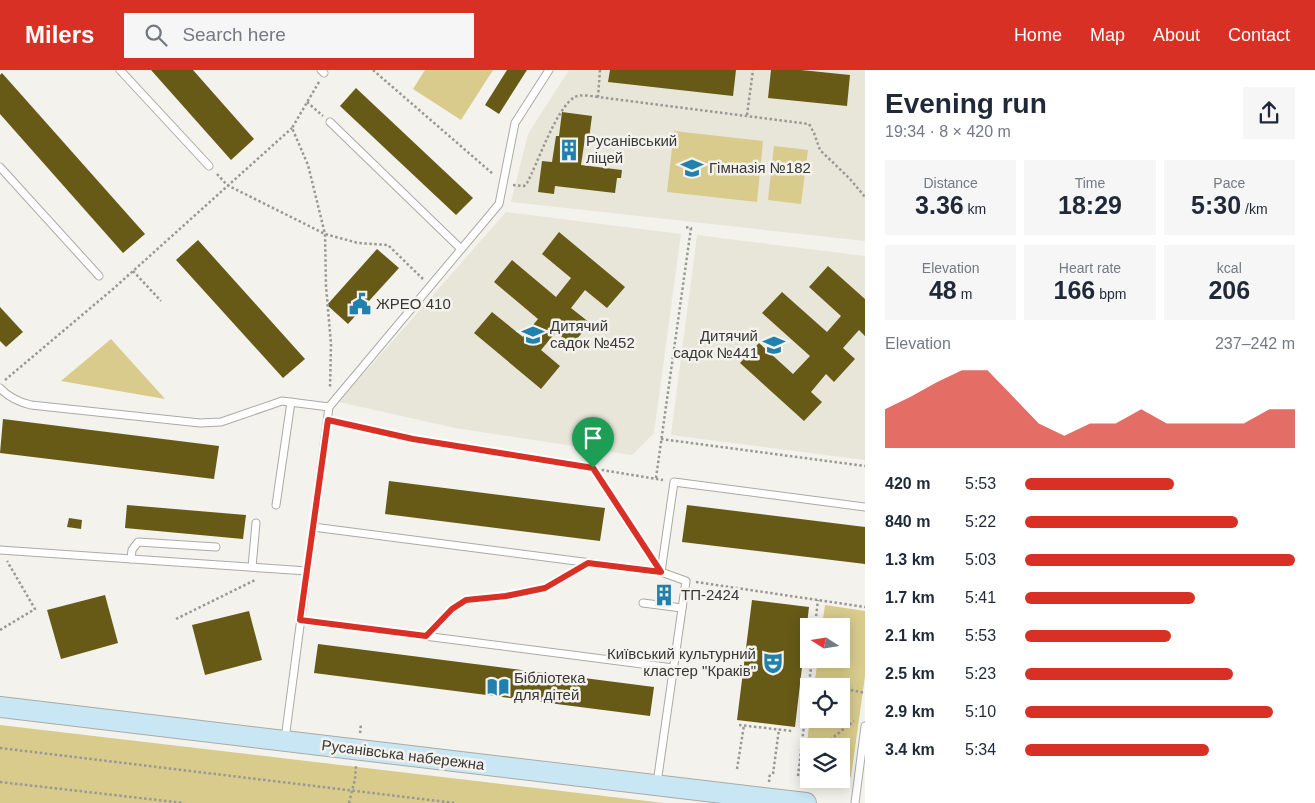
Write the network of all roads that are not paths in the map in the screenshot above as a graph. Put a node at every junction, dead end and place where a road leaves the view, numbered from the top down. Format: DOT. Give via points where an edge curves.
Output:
graph roads {
  1 [pos="120,70"];
  2 [pos="548,70"];
  3 [pos="330,122"];
  4 [pos="209,166"];
  5 [pos="0,167"];
  6 [pos="462,248"];
  7 [pos="99,276"];
  8 [pos="0,388"];
  9 [pos="291,402"];
  10 [pos="329,407"];
  11 [pos="276,505"];
  12 [pos="865,507"];
  13 [pos="256,523"];
  14 [pos="313,527"];
  15 [pos="216,546"];
  16 [pos="0,550"];
  17 [pos="131,559"];
  18 [pos="252,567"];
  19 [pos="307,571"];
  20 [pos="661,572"];
  21 [pos="643,603"];
  22 [pos="682,608"];
  23 [pos="300,620"];
  24 [pos="673,668"];
  25 [pos="0,707"];
  26 [pos="865,726"];
  27 [pos="285,741"];
  28 [pos="657,786"];
  29 [pos="806,803"];
  30 [pos="855,803"];
  1 -- 4 [label="lane"];
  2 -- 6 [label="lane" via="515,123 498,204"];
  3 -- 6 [label="lane"];
  5 -- 7 [label="lane"];
  6 -- 10 [label="lane"];
  8 -- 9 [label="lane" via="21,403 31,405 200,423 222,422 282,401"];
  9 -- 10 [label="lane"];
  9 -- 11 [label="lane"];
  10 -- 14 [label="lane"];
  12 -- 20 [label="lane" via="674,482"];
  13 -- 18 [label="lane"];
  14 -- 19 [label="lane"];
  14 -- 20 [label="lane"];
  15 -- 17 [label="lane" via="138,542 132,550"];
  16 -- 17 [label="lane"];
  17 -- 18 [label="lane"];
  18 -- 19 [label="lane"];
  19 -- 23 [label="lane"];
  20 -- 22 [label="lane" via="686,581"];
  21 -- 22 [label="lane"];
  22 -- 24 [label="lane"];
  23 -- 24 [label="lane"];
  23 -- 27 [label="lane"];
  24 -- 28 [label="lane"];
  25 -- 27 [label="main road, Русанівська набережна"];
  26 -- 30 [label="lane"];
  27 -- 28 [label="main road, Русанівська набережна"];
  28 -- 29 [label="main road, Русанівська набережна"];
}
